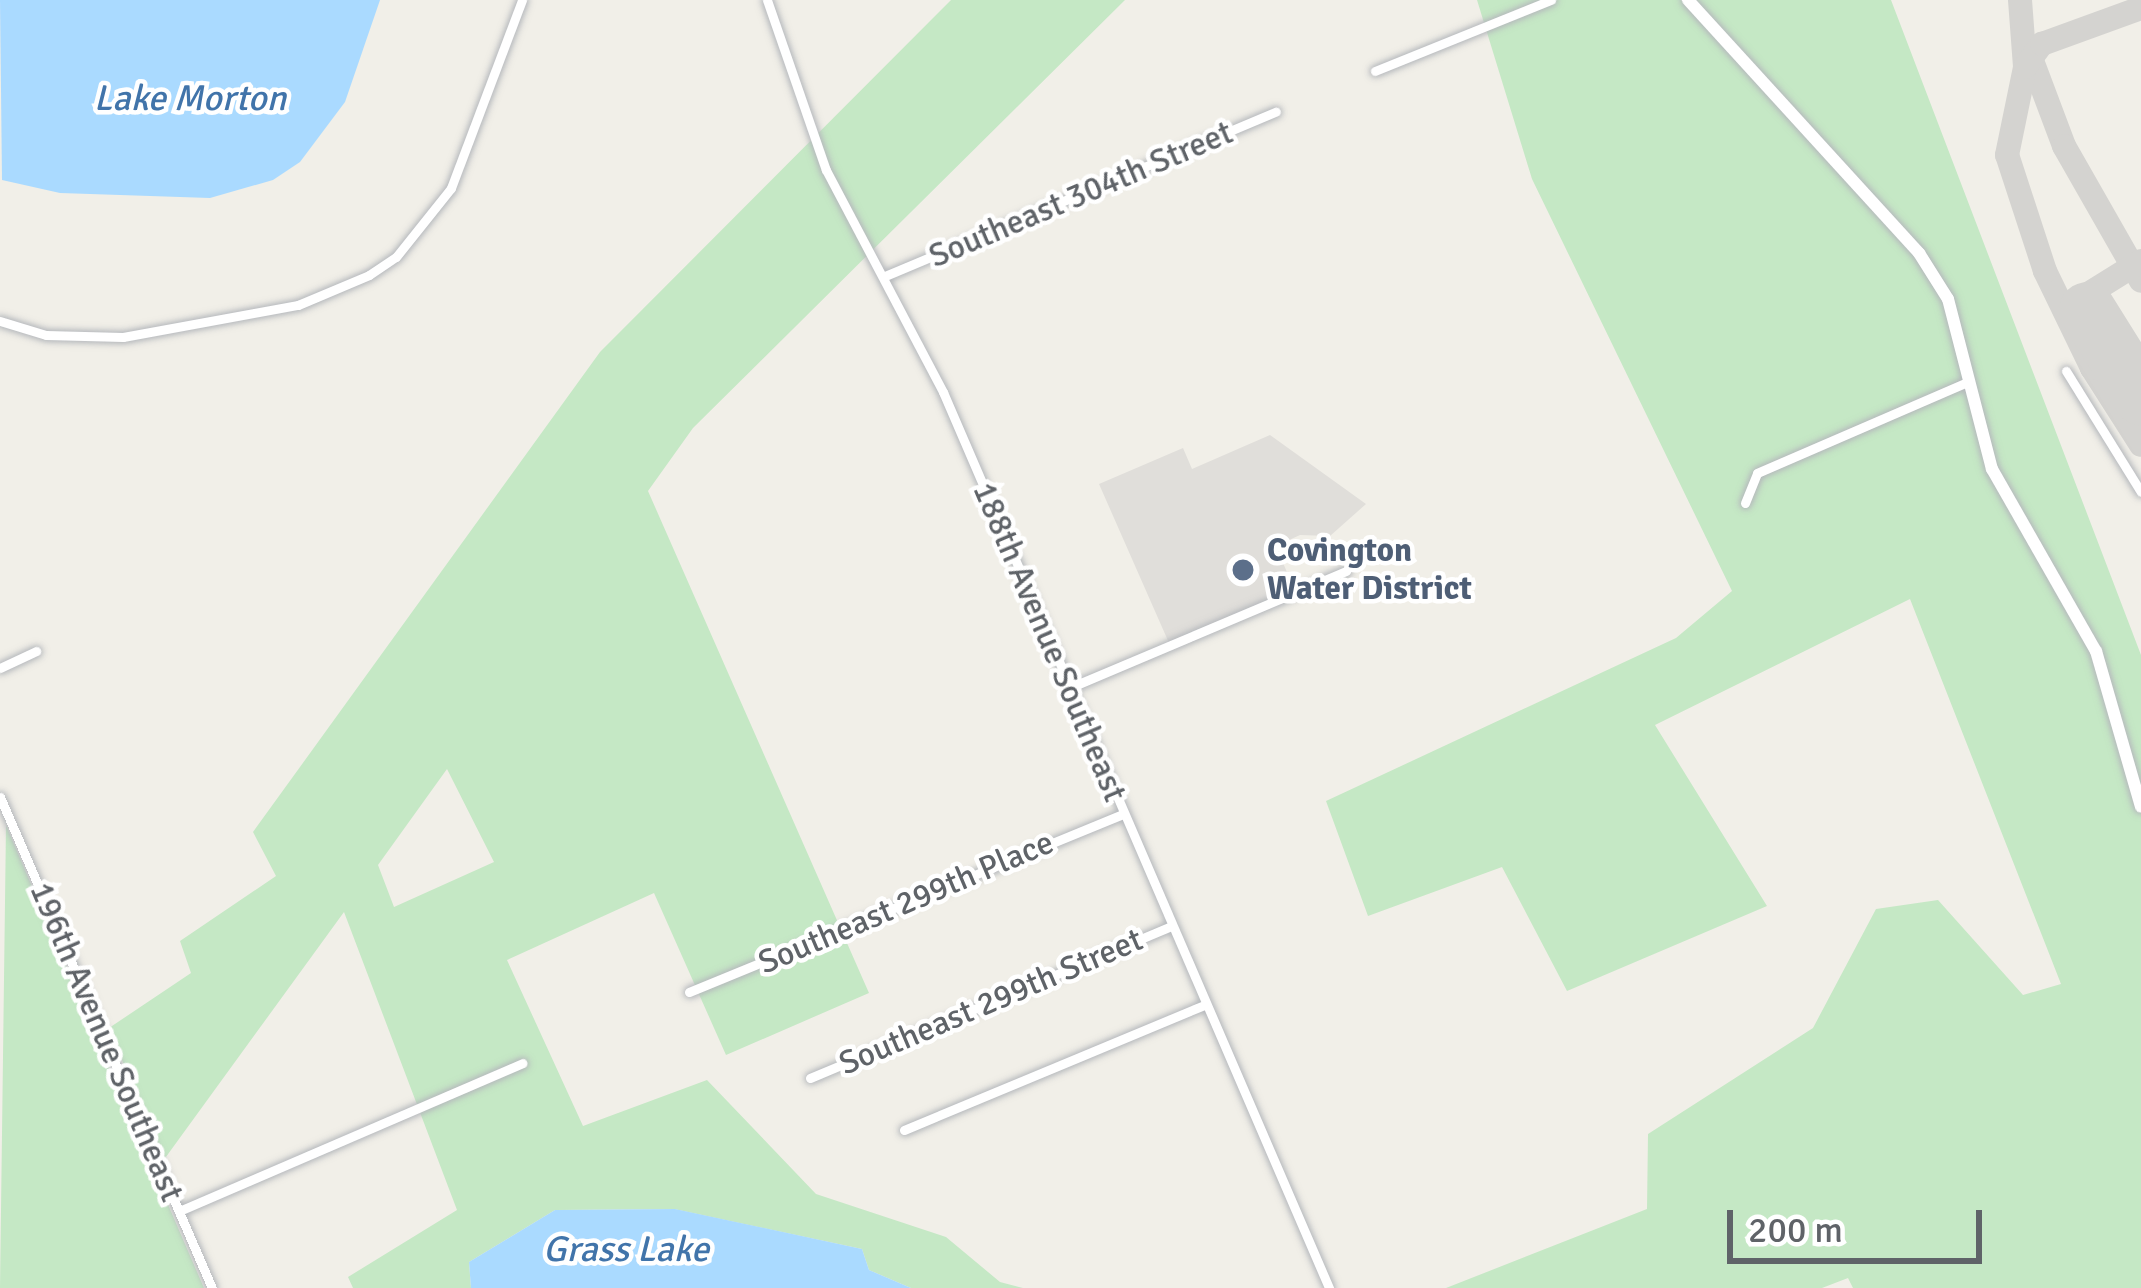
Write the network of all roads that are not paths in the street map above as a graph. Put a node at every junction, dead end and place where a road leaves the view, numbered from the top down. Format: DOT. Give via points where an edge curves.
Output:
graph roads {
  1 [pos="522,0"];
  2 [pos="766,0"];
  3 [pos="1551,0"];
  4 [pos="1688,0"];
  5 [pos="1375,70"];
  6 [pos="1276,112"];
  7 [pos="885,276"];
  8 [pos="0,321"];
  9 [pos="2066,371"];
  10 [pos="1970,381"];
  11 [pos="2141,492"];
  12 [pos="1745,503"];
  13 [pos="1346,571"];
  14 [pos="36,651"];
  15 [pos="0,668"];
  16 [pos="1069,688"];
  17 [pos="0,797"];
  18 [pos="2141,807"];
  19 [pos="1124,814"];
  20 [pos="1172,926"];
  21 [pos="689,992"];
  22 [pos="1206,1004"];
  23 [pos="523,1063"];
  24 [pos="810,1078"];
  25 [pos="904,1130"];
  26 [pos="178,1211"];
  27 [pos="212,1288"];
  28 [pos="1329,1288"];
  1 -- 8 [label="street" via="451,188 396,257 298,305 122,337 46,335"];
  2 -- 7 [label="street, 188th Avenue Southeast" via="826,170 857,241"];
  3 -- 5 [label="street"];
  4 -- 10 [label="street" via="1919,253 1948,299"];
  6 -- 7 [label="street, Southeast 304th Street"];
  7 -- 16 [label="street, 188th Avenue Southeast"];
  9 -- 11 [label="street"];
  10 -- 12 [label="street" via="1757,473"];
  10 -- 18 [label="street" via="1992,469 2096,651"];
  13 -- 16 [label="street"];
  14 -- 15 [label="street"];
  16 -- 19 [label="street, 188th Avenue Southeast"];
  17 -- 26 [label="street, 196th Avenue Southeast"];
  19 -- 20 [label="street, 188th Avenue Southeast"];
  19 -- 21 [label="street, Southeast 299th Place"];
  20 -- 22 [label="street, 188th Avenue Southeast"];
  20 -- 24 [label="street, Southeast 299th Street"];
  22 -- 25 [label="street"];
  22 -- 28 [label="street, 188th Avenue Southeast"];
  23 -- 26 [label="street"];
  26 -- 27 [label="street, 196th Avenue Southeast"];
}
